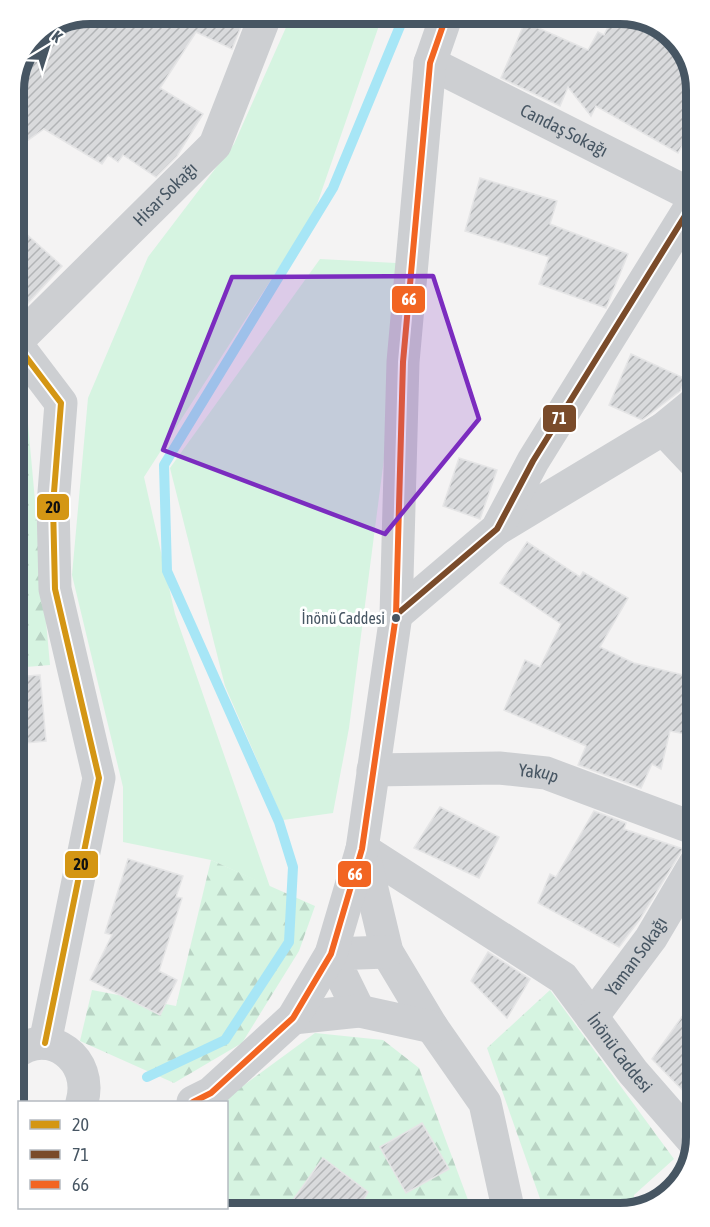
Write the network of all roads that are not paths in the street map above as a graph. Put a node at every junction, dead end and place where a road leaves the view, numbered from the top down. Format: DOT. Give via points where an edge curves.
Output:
graph roads {
  1 [pos="262,24"];
  2 [pos="444,24"];
  3 [pos="430,63"];
  4 [pos="686,193"];
  5 [pos="686,214"];
  6 [pos="24,333"];
  7 [pos="24,354"];
  8 [pos="686,410"];
  9 [pos="663,429"];
  10 [pos="686,453"];
  11 [pos="498,529"];
  12 [pos="396,615"];
  13 [pos="373,770"];
  14 [pos="686,825"];
  15 [pos="362,849"];
  16 [pos="686,879"];
  17 [pos="387,952"];
  18 [pos="331,954"];
  19 [pos="359,1011"];
  20 [pos="592,1017"];
  21 [pos="293,1018"];
  22 [pos="432,1027"];
  23 [pos="45,1043"];
  24 [pos="24,1048"];
  25 [pos="82,1101"];
  26 [pos="195,1101"];
  27 [pos="686,1133"];
  28 [pos="507,1203"];
  1 -- 6 [label="street, Hisar Sokağı" via="215,145"];
  2 -- 3 [label="street"];
  3 -- 4 [label="street, Candaş Sokağı"];
  3 -- 12 [label="street" via="403,362"];
  5 -- 11 [label="street" via="533,461"];
  7 -- 23 [label="street" via="61,403 53,505 55,589 99,778"];
  8 -- 9 [label="street"];
  9 -- 10 [label="street"];
  9 -- 11 [label="street"];
  11 -- 12 [label="street"];
  12 -- 13 [label="street"];
  13 -- 14 [label="street, Yakup" via="499,768 546,773"];
  13 -- 15 [label="street"];
  15 -- 17 [label="street"];
  15 -- 18 [label="street"];
  15 -- 20 [label="street, İnönü Caddesi" via="563,978"];
  16 -- 20 [label="street, Yaman Sokağı" via="651,938"];
  17 -- 18 [label="street"];
  17 -- 22 [label="street"];
  18 -- 19 [label="street"];
  18 -- 21 [label="street"];
  19 -- 21 [label="street"];
  19 -- 22 [label="street"];
  20 -- 27 [label="street, İnönü Caddesi"];
  21 -- 26 [label="street" via="211,1093"];
  22 -- 28 [label="street" via="485,1103"];
  23 -- 24 [label="street"];
  23 -- 25 [label="street" via="70,1054 79,1065 84,1078"];
}
